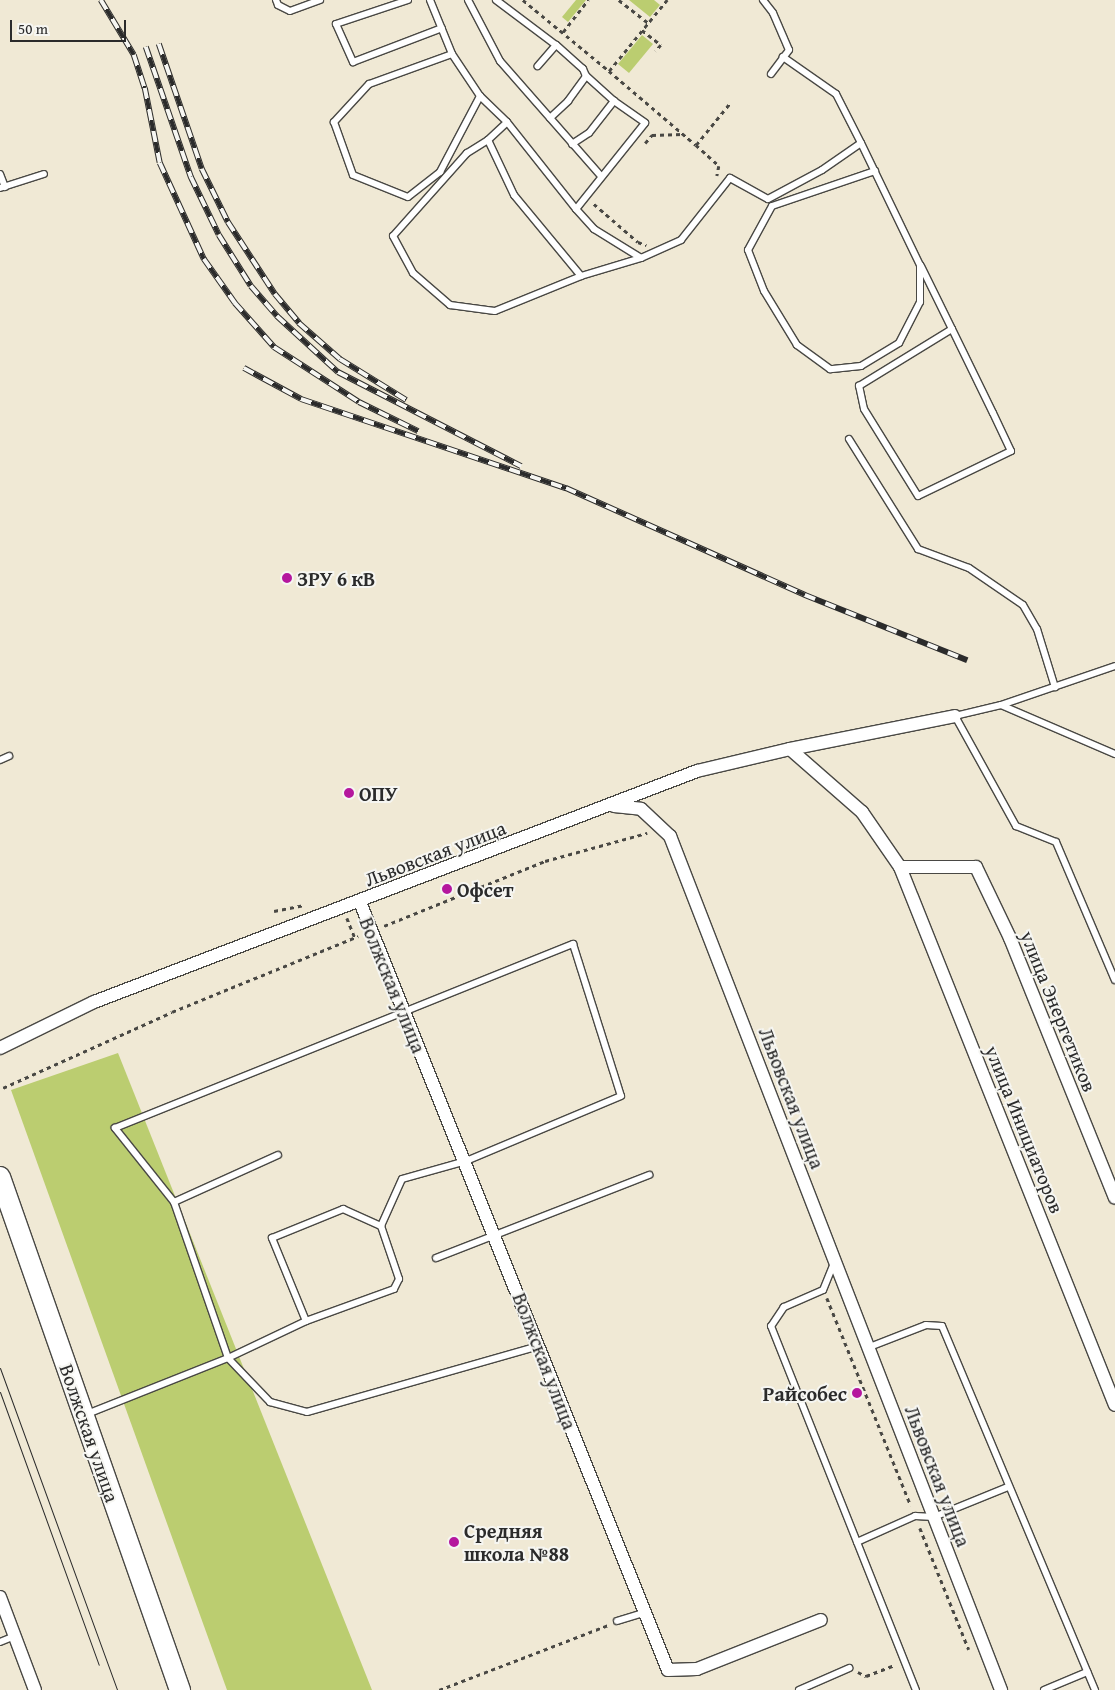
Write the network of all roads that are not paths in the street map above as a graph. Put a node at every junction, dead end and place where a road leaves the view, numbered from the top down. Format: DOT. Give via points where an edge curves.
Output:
graph roads {
  1 [pos="276,0"];
  2 [pos="320,0"];
  3 [pos="408,0"];
  4 [pos="430,0"];
  5 [pos="468,0"];
  6 [pos="496,0"];
  7 [pos="763,0"];
  8 [pos="442,28"];
  9 [pos="556,46"];
  10 [pos="452,54"];
  11 [pos="783,57"];
  12 [pos="538,66"];
  13 [pos="771,74"];
  14 [pos="586,76"];
  15 [pos="480,96"];
  16 [pos="614,101"];
  17 [pos="550,118"];
  18 [pos="507,122"];
  19 [pos="488,140"];
  20 [pos="572,144"];
  21 [pos="861,144"];
  22 [pos="875,171"];
  23 [pos="0,174"];
  24 [pos="44,174"];
  25 [pos="600,175"];
  26 [pos="2,188"];
  27 [pos="576,209"];
  28 [pos="641,258"];
  29 [pos="920,265"];
  30 [pos="581,276"];
  31 [pos="952,329"];
  32 [pos="850,439"];
  33 [pos="1115,666"];
  34 [pos="1054,687"];
  35 [pos="1001,705"];
  36 [pos="956,716"];
  37 [pos="790,749"];
  38 [pos="1115,754"];
  39 [pos="9,756"];
  40 [pos="0,760"];
  41 [pos="608,806"];
  42 [pos="900,867"];
  43 [pos="360,902"];
  44 [pos="1115,980"];
  45 [pos="404,1014"];
  46 [pos="0,1048"];
  47 [pos="278,1155"];
  48 [pos="466,1161"];
  49 [pos="649,1175"];
  50 [pos="0,1177"];
  51 [pos="1115,1198"];
  52 [pos="174,1202"];
  53 [pos="382,1226"];
  54 [pos="496,1235"];
  55 [pos="436,1258"];
  56 [pos="834,1261"];
  57 [pos="306,1321"];
  58 [pos="538,1346"];
  59 [pos="868,1348"];
  60 [pos="228,1358"];
  61 [pos="1115,1405"];
  62 [pos="84,1416"];
  63 [pos="1008,1488"];
  64 [pos="934,1517"];
  65 [pos="857,1542"];
  66 [pos="0,1597"];
  67 [pos="646,1612"];
  68 [pos="821,1620"];
  69 [pos="617,1621"];
  70 [pos="16,1636"];
  71 [pos="0,1642"];
  72 [pos="849,1668"];
  73 [pos="1088,1672"];
  74 [pos="35,1690"];
  75 [pos="180,1690"];
  76 [pos="799,1690"];
  77 [pos="916,1690"];
  78 [pos="1001,1690"];
  79 [pos="1044,1690"];
  80 [pos="1095,1690"];
  1 -- 2 [label="lane" via="278,5 290,11"];
  3 -- 8 [label="lane" via="336,24 353,62"];
  4 -- 8 [label="lane"];
  5 -- 17 [label="lane" via="500,60"];
  6 -- 9 [label="lane"];
  7 -- 11 [label="lane" via="773,13 789,50"];
  8 -- 10 [label="lane"];
  9 -- 12 [label="lane"];
  9 -- 14 [label="lane" via="584,68"];
  10 -- 15 [label="lane"];
  10 -- 15 [label="lane" via="369,84 334,122 353,175 408,198 440,172"];
  11 -- 13 [label="lane"];
  11 -- 21 [label="lane" via="836,94"];
  14 -- 16 [label="lane"];
  14 -- 17 [label="lane" via="568,101"];
  15 -- 18 [label="lane"];
  16 -- 20 [label="lane" via="589,133"];
  16 -- 25 [label="lane" via="645,123"];
  17 -- 20 [label="lane"];
  18 -- 19 [label="lane"];
  18 -- 27 [label="lane"];
  19 -- 30 [label="lane" via="514,195"];
  19 -- 30 [label="lane" via="467,153 393,236 413,273 450,305 495,311"];
  20 -- 25 [label="lane"];
  21 -- 22 [label="lane"];
  21 -- 28 [label="lane" via="822,170 768,198 730,178 681,240"];
  22 -- 29 [label="lane"];
  22 -- 29 [label="lane" via="772,206 748,250 764,290 797,345 830,369 862,366 899,343 920,302"];
  23 -- 26 [label="lane"];
  24 -- 26 [label="lane"];
  25 -- 27 [label="lane"];
  27 -- 28 [label="lane" via="594,229"];
  28 -- 30 [label="lane"];
  29 -- 31 [label="lane"];
  31 -- 31 [label="lane" via="1010,451 918,496 864,409 859,386"];
  32 -- 34 [label="lane" via="918,549 969,568 1023,605 1037,629"];
  33 -- 34 [label="lane"];
  34 -- 35 [label="lane"];
  35 -- 36 [label="lane"];
  35 -- 38 [label="lane"];
  36 -- 37 [label="street"];
  36 -- 44 [label="lane" via="1016,826 1056,842"];
  37 -- 41 [label="street" via="697,771"];
  37 -- 42 [label="street, улица Инициаторов" via="862,812"];
  39 -- 40 [label="lane"];
  41 -- 43 [label="street, Львовская улица"];
  41 -- 56 [label="street, Львовская улица" via="641,808 670,836"];
  42 -- 51 [label="street, улица Энергетиков" via="976,867 1010,938"];
  42 -- 61 [label="street, улица Инициаторов"];
  43 -- 45 [label="street, Волжская улица"];
  43 -- 46 [label="street, Львовская улица" via="94,1002"];
  45 -- 48 [label="street, Волжская улица"];
  45 -- 48 [label="lane" via="573,944 621,1096"];
  45 -- 52 [label="lane" via="115,1128"];
  47 -- 52 [label="lane"];
  48 -- 53 [label="lane" via="402,1179"];
  48 -- 54 [label="street, Волжская улица"];
  49 -- 54 [label="lane"];
  50 -- 62 [label="main road, Волжская улица"];
  52 -- 60 [label="lane"];
  53 -- 57 [label="lane" via="399,1279 394,1289"];
  53 -- 57 [label="lane" via="342,1210 272,1238"];
  54 -- 55 [label="lane"];
  54 -- 58 [label="street, Волжская улица"];
  56 -- 59 [label="street, Львовская улица"];
  56 -- 65 [label="lane" via="824,1290 784,1307 771,1326"];
  57 -- 60 [label="lane"];
  58 -- 60 [label="lane" via="307,1412 270,1402"];
  58 -- 67 [label="street, Волжская улица"];
  59 -- 63 [label="lane" via="926,1325 942,1326"];
  59 -- 64 [label="street, Львовская улица"];
  60 -- 62 [label="lane"];
  62 -- 75 [label="main road, Волжская улица"];
  63 -- 64 [label="lane"];
  63 -- 73 [label="lane"];
  64 -- 65 [label="lane" via="915,1516"];
  64 -- 78 [label="street, Львовская улица"];
  65 -- 77 [label="lane"];
  66 -- 70 [label="street"];
  67 -- 68 [label="street, Волжская улица" via="668,1670 697,1669"];
  67 -- 69 [label="lane"];
  70 -- 71 [label="lane"];
  70 -- 74 [label="street"];
  72 -- 76 [label="lane"];
  73 -- 79 [label="lane"];
  73 -- 80 [label="lane"];
}
